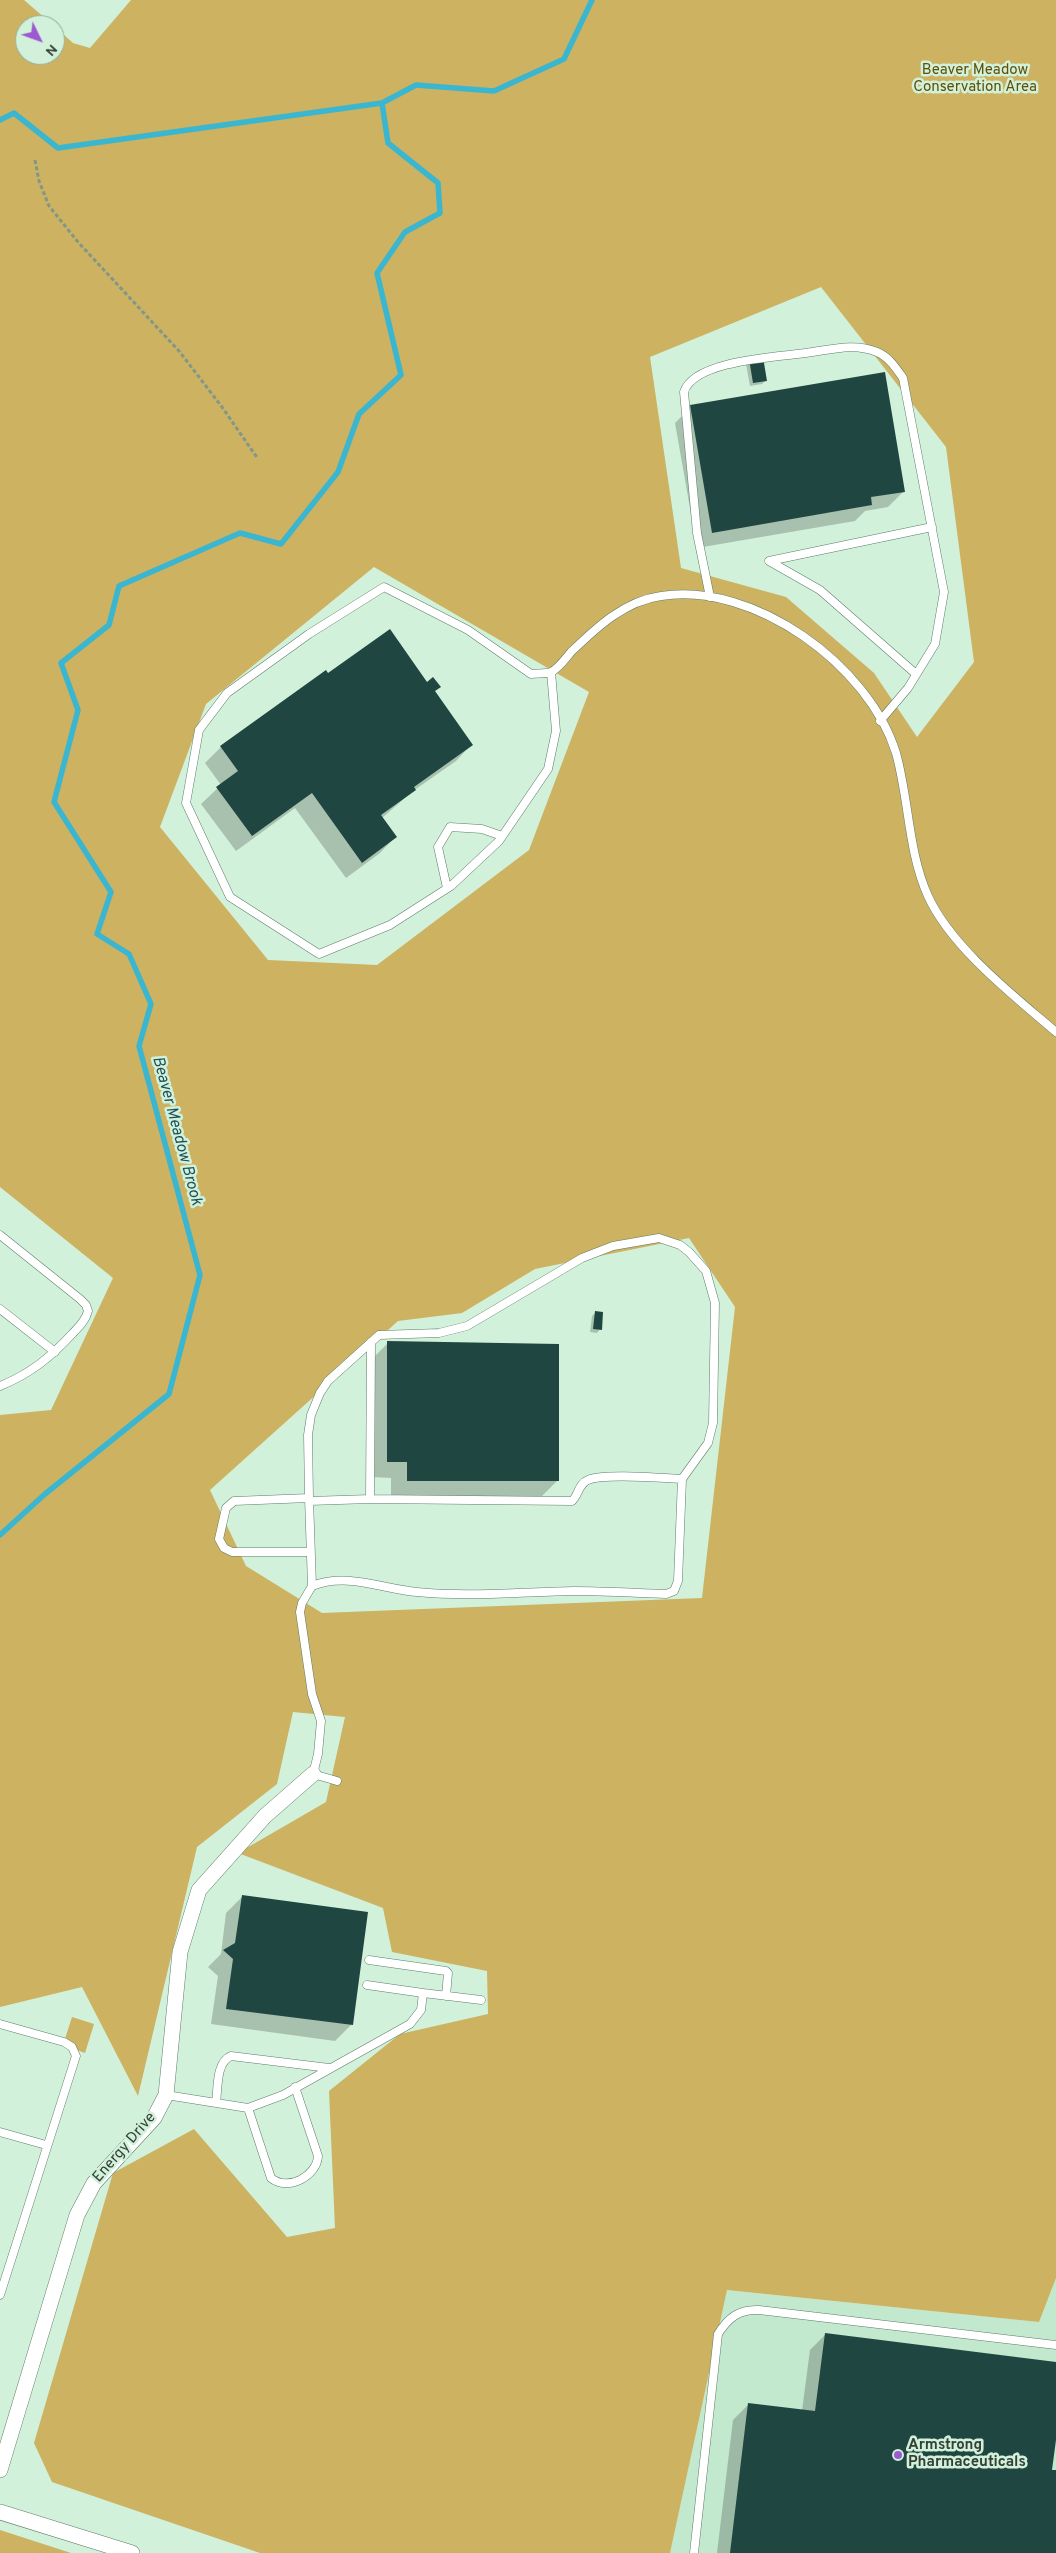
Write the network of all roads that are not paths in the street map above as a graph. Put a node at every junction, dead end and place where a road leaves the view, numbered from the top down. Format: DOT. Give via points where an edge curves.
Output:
graph roads {
  1 [pos="932,527"];
  2 [pos="710,597"];
  3 [pos="551,672"];
  4 [pos="916,674"];
  5 [pos="880,721"];
  6 [pos="502,836"];
  7 [pos="447,888"];
  8 [pos="1056,1032"];
  9 [pos="0,1234"];
  10 [pos="0,1309"];
  11 [pos="371,1342"];
  12 [pos="55,1352"];
  13 [pos="0,1386"];
  14 [pos="682,1478"];
  15 [pos="309,1499"];
  16 [pos="370,1499"];
  17 [pos="310,1552"];
  18 [pos="312,1586"];
  19 [pos="313,1774"];
  20 [pos="336,1781"];
  21 [pos="369,1960"];
  22 [pos="367,1984"];
  23 [pos="423,1993"];
  24 [pos="446,1996"];
  25 [pos="480,2000"];
  26 [pos="0,2024"];
  27 [pos="330,2068"];
  28 [pos="295,2087"];
  29 [pos="166,2095"];
  30 [pos="216,2103"];
  31 [pos="248,2108"];
  32 [pos="0,2132"];
  33 [pos="46,2145"];
  34 [pos="0,2295"];
  35 [pos="1056,2345"];
  36 [pos="0,2470"];
  37 [pos="0,2512"];
  38 [pos="132,2553"];
  39 [pos="694,2553"];
  1 -- 2 [label="lane" via="904,378 893,362 877,352 850,346 745,359 706,372 684,392 697,533"];
  1 -- 4 [label="lane" via="944,592 935,644"];
  1 -- 4 [label="lane" via="769,561 820,590"];
  2 -- 3 [label="lane" via="660,596 628,608 602,622"];
  2 -- 5 [label="lane" via="735,601 777,620 810,640 840,667 873,706"];
  3 -- 6 [label="lane" via="556,731 548,769"];
  3 -- 7 [label="lane" via="531,674 468,630 384,587 309,634 227,693 199,730 186,803 230,897 246,908 319,954 390,925"];
  4 -- 5 [label="lane"];
  5 -- 8 [label="lane" via="895,751 928,897 953,935 999,982"];
  6 -- 7 [label="lane"];
  6 -- 7 [label="lane" via="482,829 450,827 438,847"];
  9 -- 12 [label="lane" via="86,1305 86,1319"];
  10 -- 12 [label="lane"];
  11 -- 14 [label="lane" via="384,1334 439,1333 467,1326 582,1258 613,1246 659,1238 680,1245 701,1262 706,1271 716,1314 712,1432"];
  11 -- 15 [label="lane" via="328,1381 316,1400 309,1429"];
  11 -- 16 [label="lane"];
  12 -- 13 [label="lane" via="26,1375"];
  14 -- 16 [label="lane" via="625,1476 588,1479 572,1501"];
  14 -- 18 [label="lane" via="678,1581 670,1593 417,1592 348,1580"];
  15 -- 16 [label="lane"];
  15 -- 17 [label="lane"];
  15 -- 17 [label="lane" via="234,1501 226,1508 219,1539 224,1548 232,1552"];
  17 -- 18 [label="lane"];
  18 -- 19 [label="lane" via="300,1612 312,1694 321,1721"];
  19 -- 20 [label="lane"];
  19 -- 29 [label="street, Energy Drive" via="265,1816 205,1882 195,1898 178,1964"];
  21 -- 24 [label="lane" via="446,1971"];
  22 -- 23 [label="lane"];
  23 -- 24 [label="lane"];
  23 -- 27 [label="lane" via="421,2010 410,2024"];
  24 -- 25 [label="lane"];
  26 -- 33 [label="lane" via="64,2042 74,2051 75,2060"];
  27 -- 28 [label="lane"];
  27 -- 30 [label="lane" via="231,2056 221,2066"];
  28 -- 31 [label="lane"];
  28 -- 31 [label="lane" via="318,2156 309,2176 286,2184 271,2178"];
  29 -- 30 [label="lane"];
  29 -- 36 [label="street, Energy Drive" via="154,2118 94,2183 77,2215"];
  30 -- 31 [label="lane"];
  32 -- 33 [label="lane"];
  33 -- 34 [label="lane"];
  35 -- 39 [label="lane" via="769,2311 747,2310 733,2316 718,2334"];
  37 -- 38 [label="street"];
}
